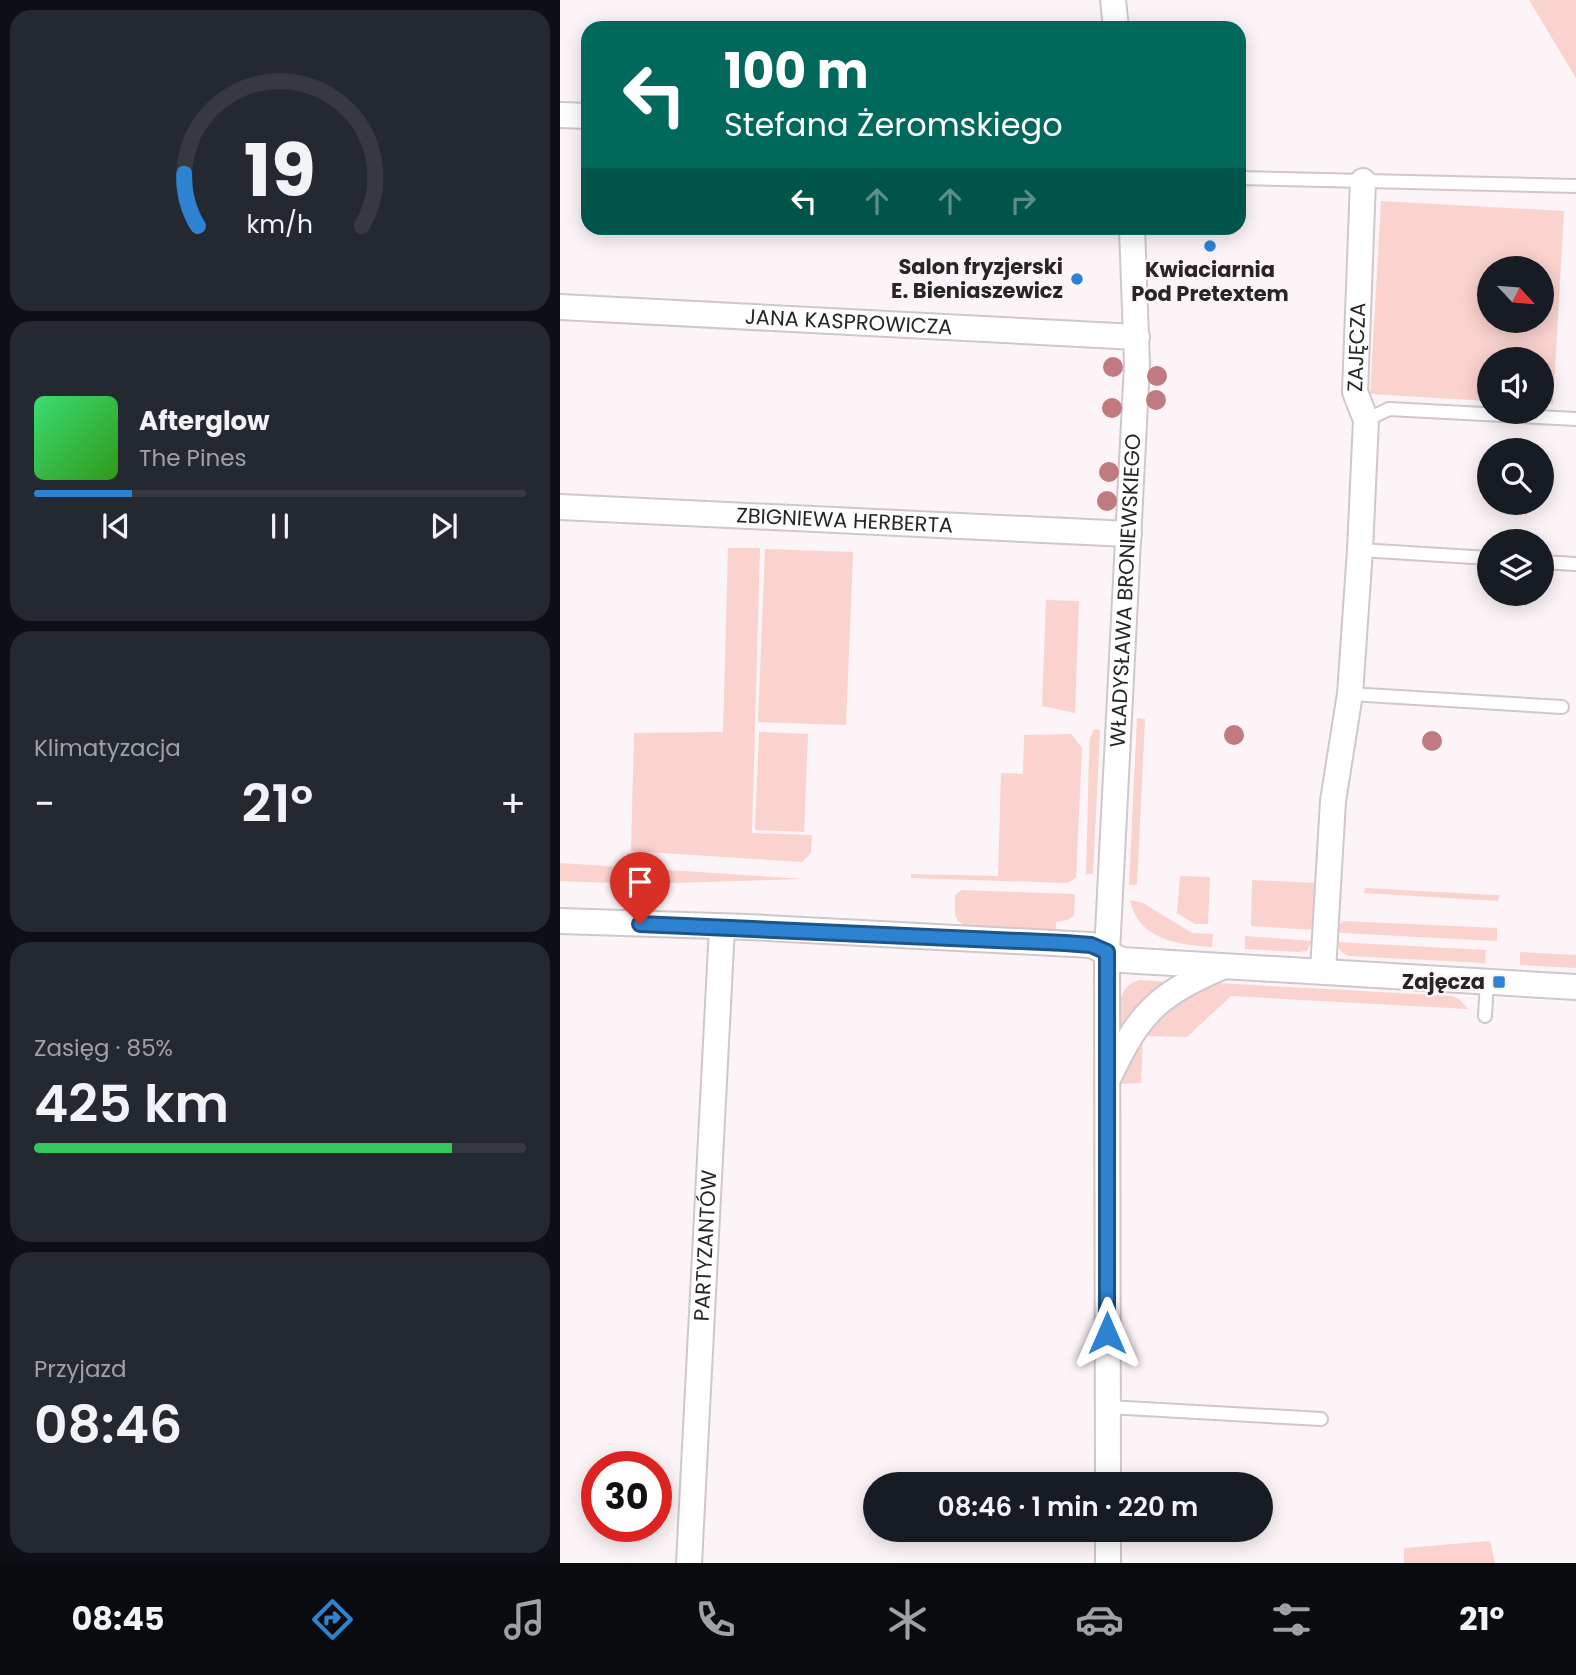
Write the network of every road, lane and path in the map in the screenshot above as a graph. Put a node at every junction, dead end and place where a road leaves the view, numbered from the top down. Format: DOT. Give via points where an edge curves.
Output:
graph roads {
  1 [pos="1113,0"];
  2 [pos="1115,21"];
  3 [pos="560,115"];
  4 [pos="581,116"];
  5 [pos="1246,178"];
  6 [pos="1363,181"];
  7 [pos="1576,186"];
  8 [pos="1132,235"];
  9 [pos="560,307"];
  10 [pos="1137,337"];
  11 [pos="1576,419"];
  12 [pos="1366,420"];
  13 [pos="560,507"];
  14 [pos="1129,534"];
  15 [pos="1360,550"];
  16 [pos="1477,557"];
  17 [pos="1554,563"];
  18 [pos="1575,564"];
  19 [pos="1350,694"];
  20 [pos="1562,707"];
  21 [pos="560,921"];
  22 [pos="722,927"];
  23 [pos="1107,952"];
  24 [pos="1224,966"];
  25 [pos="1323,971"];
  26 [pos="1487,981"];
  27 [pos="1576,987"];
  28 [pos="1485,1016"];
  29 [pos="1106,1082"];
  30 [pos="1108,1407"];
  31 [pos="1321,1419"];
  32 [pos="1108,1472"];
  33 [pos="1108,1542"];
  34 [pos="689,1563"];
  35 [pos="1108,1563"];
  1 -- 2 [label="street"];
  3 -- 4 [label="street"];
  5 -- 6 [label="lane"];
  6 -- 7 [label="lane"];
  6 -- 12 [label="street, ZAJĘCZA" via="1354,392"];
  8 -- 10 [label="street, WŁADYSŁAWA BRONIEWSKIEGO"];
  9 -- 10 [label="street, JANA KASPROWICZA"];
  10 -- 14 [label="street, WŁADYSŁAWA BRONIEWSKIEGO"];
  11 -- 12 [label="lane" via="1389,409"];
  12 -- 15 [label="street, ZAJĘCZA"];
  13 -- 14 [label="street, ZBIGNIEWA HERBERTA"];
  14 -- 23 [label="street, WŁADYSŁAWA BRONIEWSKIEGO"];
  15 -- 16 [label="lane"];
  15 -- 19 [label="street, ZAJĘCZA"];
  17 -- 18 [label="lane"];
  19 -- 20 [label="lane"];
  19 -- 25 [label="street, ZAJĘCZA" via="1333,802"];
  21 -- 22 [label="street"];
  22 -- 23 [label="street" via="1065,943"];
  22 -- 34 [label="street, PARTYZANTÓW"];
  23 -- 24 [label="street" via="1122,960"];
  23 -- 29 [label="street, WŁADYSŁAWA BRONIEWSKIEGO"];
  24 -- 25 [label="street"];
  24 -- 29 [label="street" via="1165,996 1147,1013"];
  25 -- 26 [label="street"];
  26 -- 27 [label="street"];
  26 -- 28 [label="lane"];
  29 -- 30 [label="street, WŁADYSŁAWA BRONIEWSKIEGO"];
  30 -- 31 [label="lane"];
  30 -- 32 [label="street, WŁADYSŁAWA BRONIEWSKIEGO"];
  33 -- 35 [label="street"];
}
